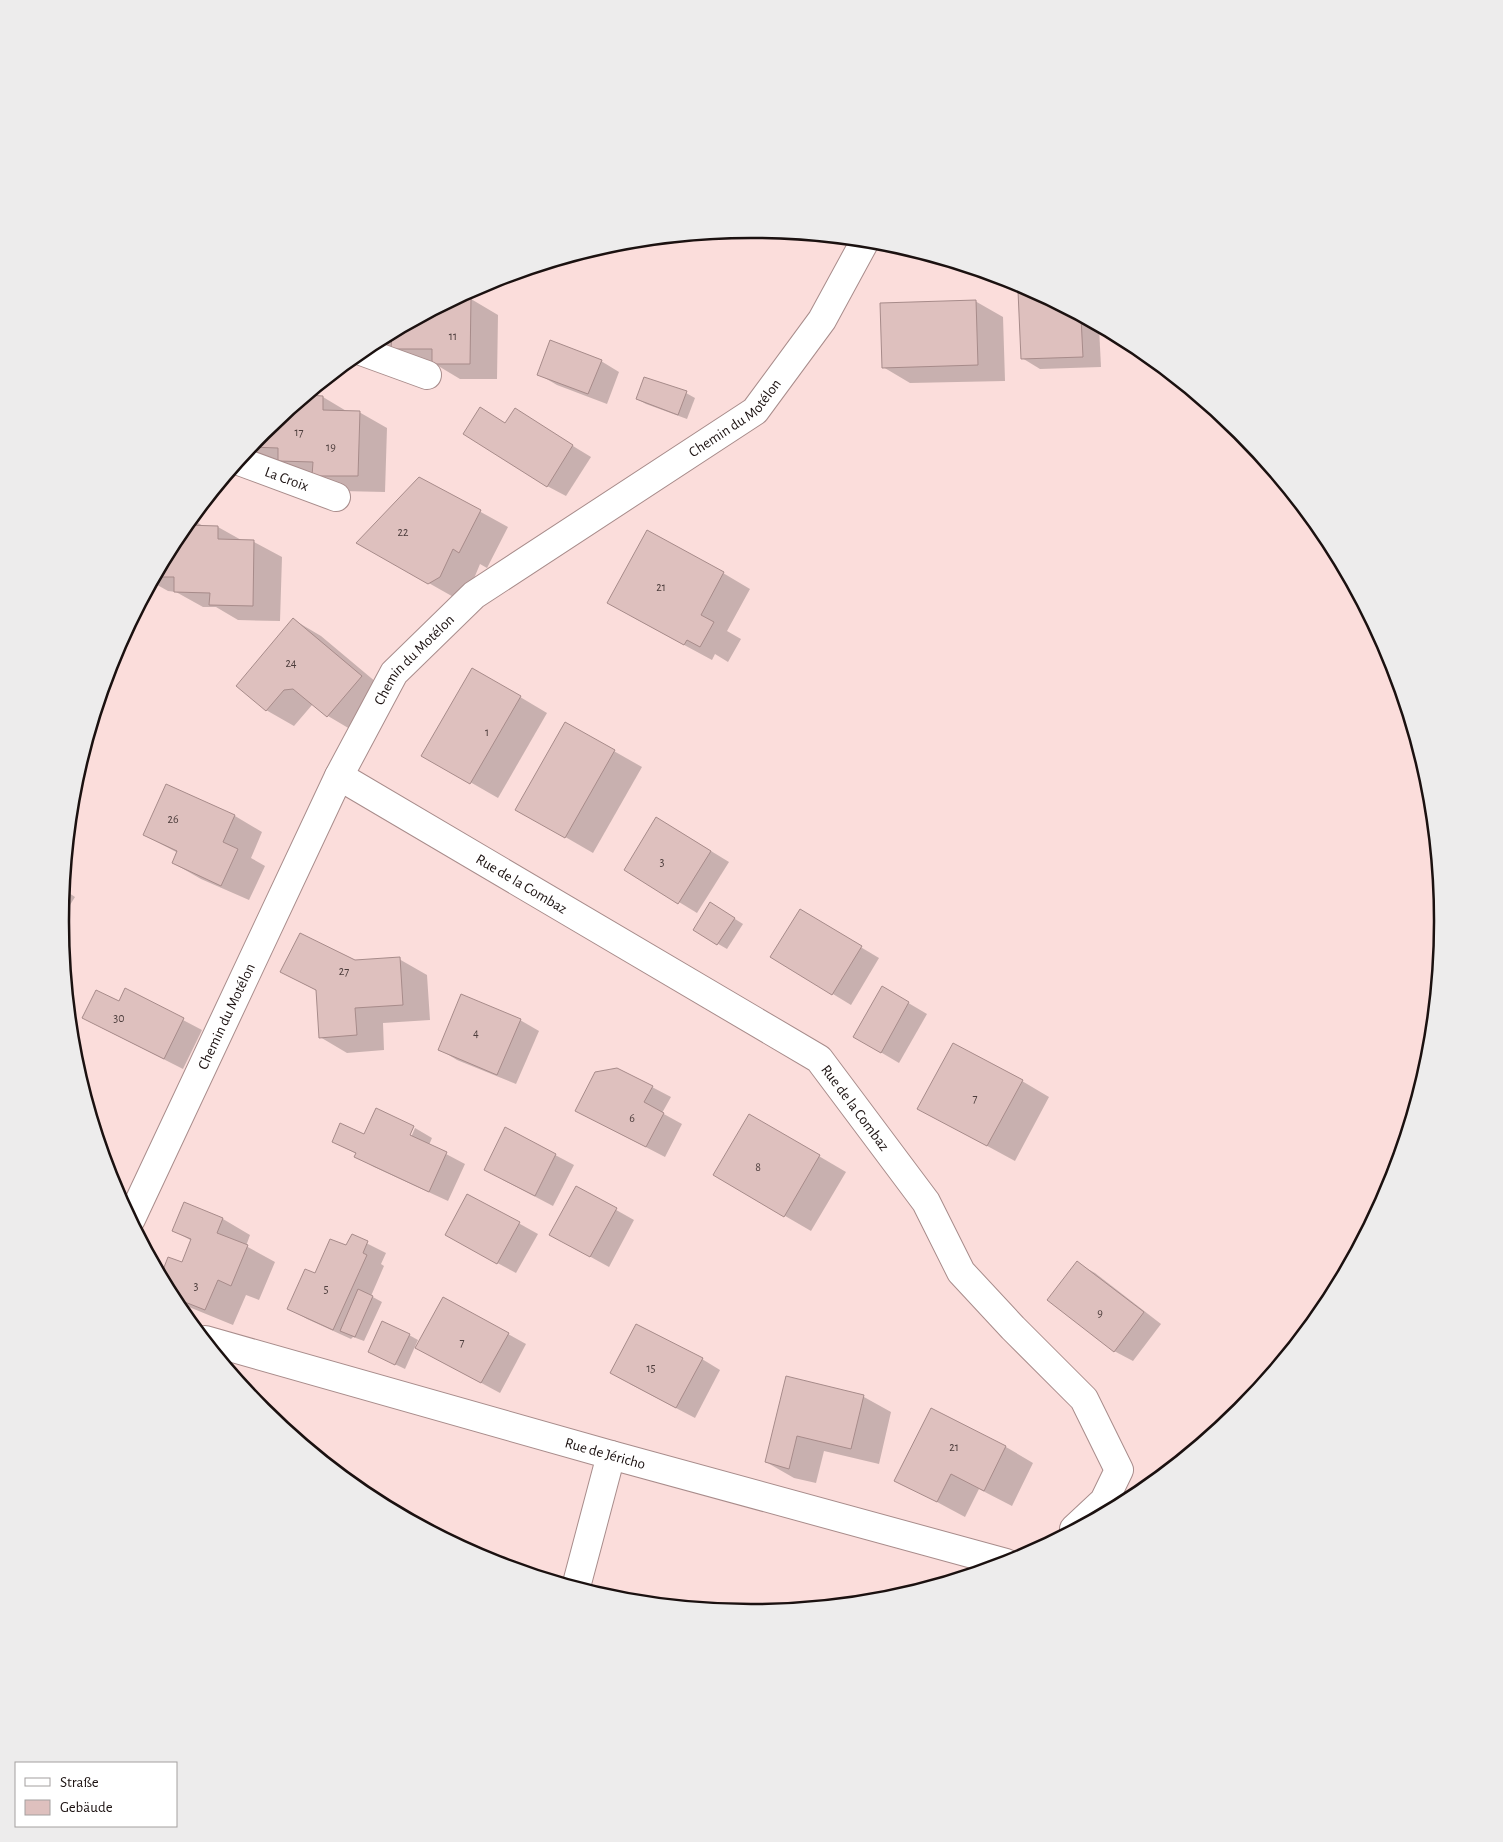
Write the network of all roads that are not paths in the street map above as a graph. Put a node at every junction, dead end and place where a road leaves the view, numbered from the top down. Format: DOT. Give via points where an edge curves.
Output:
graph roads {
  1 [pos="862,247"];
  2 [pos="370,354"];
  3 [pos="427,375"];
  4 [pos="245,463"];
  5 [pos="336,497"];
  6 [pos="339,776"];
  7 [pos="134,1212"];
  8 [pos="214,1342"];
  9 [pos="611,1455"];
  10 [pos="1091,1513"];
  11 [pos="993,1560"];
  12 [pos="578,1581"];
  1 -- 6 [label="street, Chemin du Motélon" via="822,320 755,411 474,595 394,673"];
  2 -- 3 [label="street"];
  4 -- 5 [label="street, La Croix"];
  6 -- 7 [label="street, Chemin du Motélon"];
  6 -- 10 [label="street, Rue de la Combaz" via="819,1059 926,1202 961,1272 1084,1399 1119,1470 1104,1501"];
  8 -- 9 [label="street, Rue de Jéricho"];
  9 -- 11 [label="street, Rue de Jéricho"];
  9 -- 12 [label="street"];
}
